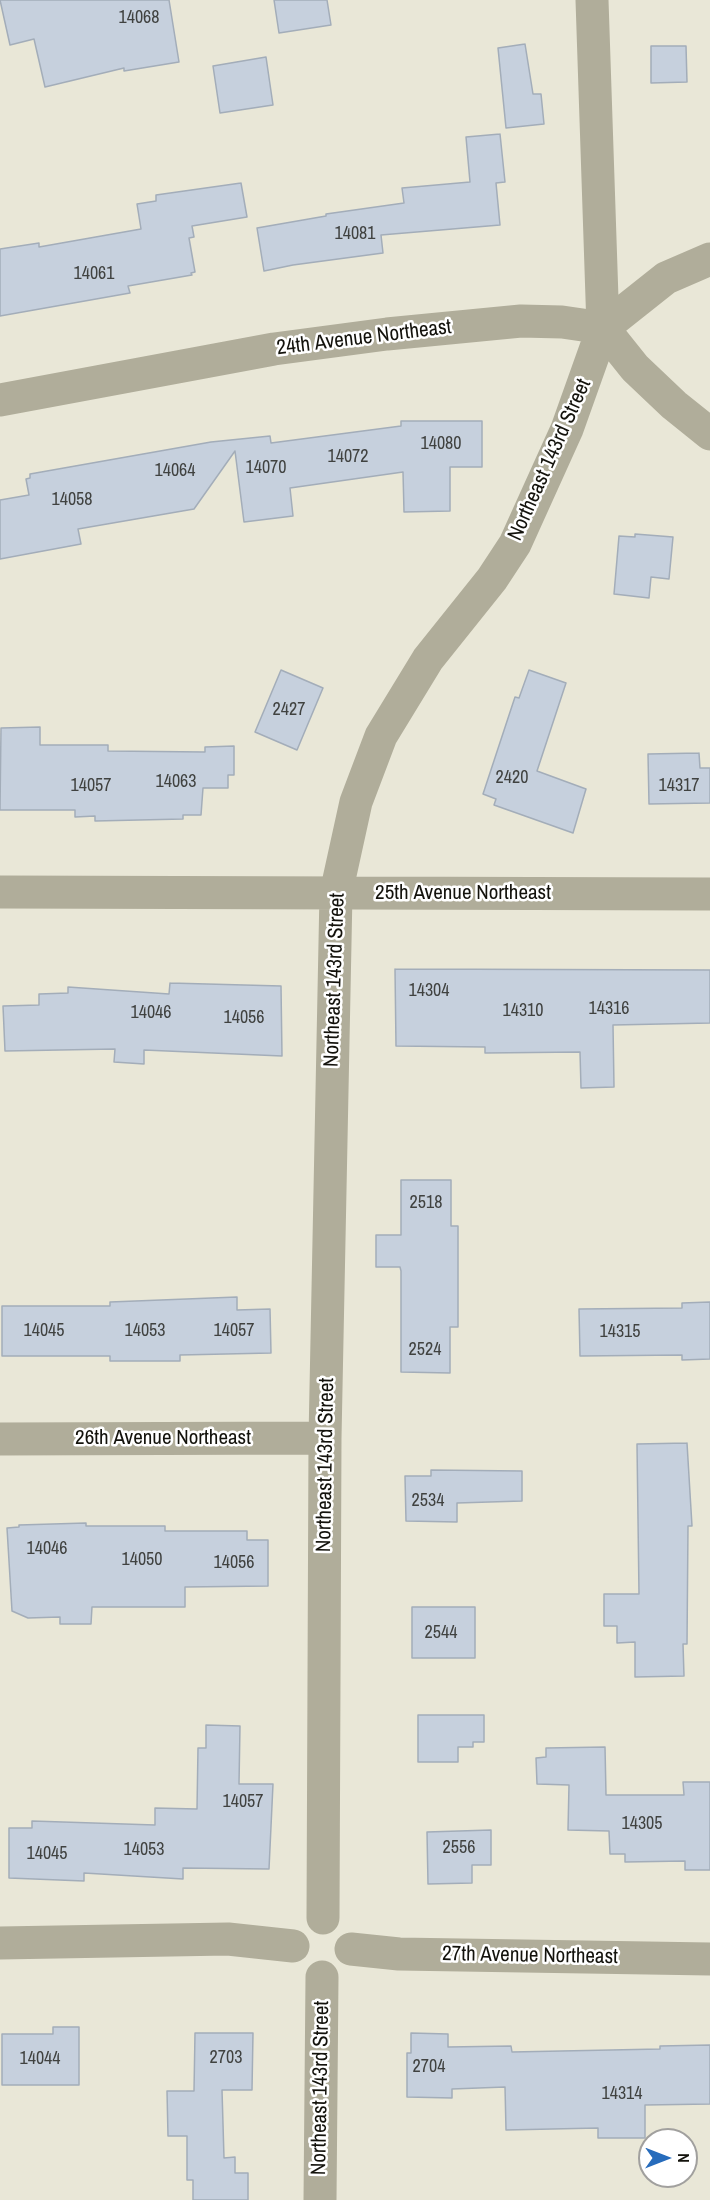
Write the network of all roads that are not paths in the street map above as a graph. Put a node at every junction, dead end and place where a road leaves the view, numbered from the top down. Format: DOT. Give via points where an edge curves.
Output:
graph roads {
  1 [pos="592,0"];
  2 [pos="710,259"];
  3 [pos="603,328"];
  4 [pos="0,400"];
  5 [pos="710,434"];
  6 [pos="0,892"];
  7 [pos="336,893"];
  8 [pos="710,894"];
  9 [pos="325,1438"];
  10 [pos="0,1439"];
  11 [pos="323,1918"];
  12 [pos="0,1943"];
  13 [pos="292,1946"];
  14 [pos="351,1949"];
  15 [pos="710,1959"];
  16 [pos="322,1977"];
  17 [pos="320,2200"];
  1 -- 3 [label="street, Northeast 143rd Street"];
  2 -- 3 [label="street" via="666,278"];
  3 -- 4 [label="street, 24th Avenue Northeast" via="521,321 387,334 274,349"];
  3 -- 5 [label="street" via="635,368"];
  3 -- 7 [label="street, Northeast 143rd Street" via="555,458 515,544 428,659 381,736 356,802"];
  6 -- 7 [label="street, 25th Avenue Northeast"];
  7 -- 8 [label="street, 25th Avenue Northeast"];
  7 -- 9 [label="street, Northeast 143rd Street"];
  9 -- 10 [label="street, 26th Avenue Northeast"];
  9 -- 11 [label="street, Northeast 143rd Street"];
  11 -- 13 [label="street" via="300,1928"];
  11 -- 14 [label="street" via="344,1928"];
  12 -- 13 [label="street" via="228,1939"];
  13 -- 16 [label="street" via="304,1971"];
  14 -- 15 [label="street, 27th Avenue Northeast" via="399,1954"];
  14 -- 16 [label="street" via="340,1971"];
  16 -- 17 [label="street, Northeast 143rd Street"];
}
